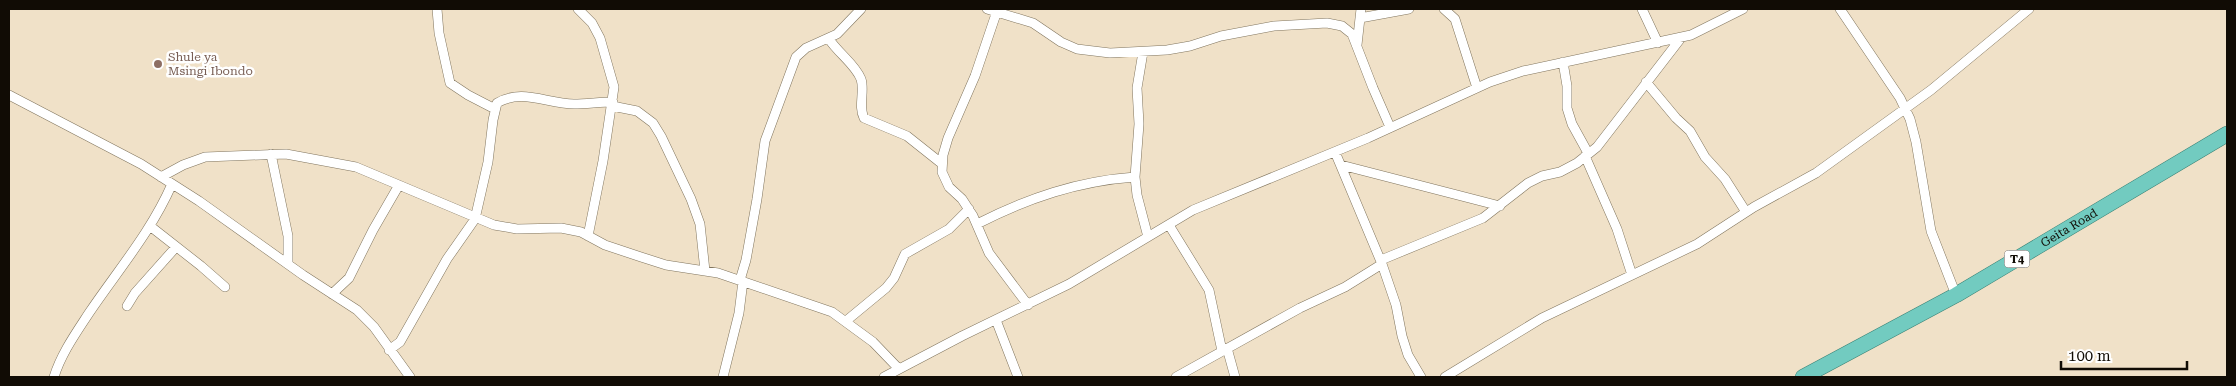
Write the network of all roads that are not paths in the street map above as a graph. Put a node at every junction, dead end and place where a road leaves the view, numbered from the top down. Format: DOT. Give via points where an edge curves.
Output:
graph roads {
  1 [pos="437,9"];
  2 [pos="578,9"];
  3 [pos="589,9"];
  4 [pos="861,9"];
  5 [pos="987,9"];
  6 [pos="1409,9"];
  7 [pos="1444,9"];
  8 [pos="1642,9"];
  9 [pos="1840,9"];
  10 [pos="2029,9"];
  11 [pos="1737,10"];
  12 [pos="997,11"];
  13 [pos="1361,13"];
  14 [pos="588,19"];
  15 [pos="1681,38"];
  16 [pos="830,39"];
  17 [pos="1658,43"];
  18 [pos="1357,48"];
  19 [pos="1143,52"];
  20 [pos="1563,62"];
  21 [pos="1646,82"];
  22 [pos="1477,88"];
  23 [pos="9,94"];
  24 [pos="612,104"];
  25 [pos="495,109"];
  26 [pos="1905,109"];
  27 [pos="1390,127"];
  28 [pos="2227,134"];
  29 [pos="1335,152"];
  30 [pos="271,154"];
  31 [pos="1587,155"];
  32 [pos="942,163"];
  33 [pos="1341,165"];
  34 [pos="161,177"];
  35 [pos="1135,177"];
  36 [pos="172,184"];
  37 [pos="399,185"];
  38 [pos="1500,206"];
  39 [pos="969,210"];
  40 [pos="1746,212"];
  41 [pos="475,219"];
  42 [pos="977,224"];
  43 [pos="1169,225"];
  44 [pos="150,226"];
  45 [pos="588,236"];
  46 [pos="1148,237"];
  47 [pos="176,247"];
  48 [pos="1382,262"];
  49 [pos="288,264"];
  50 [pos="704,271"];
  51 [pos="1632,275"];
  52 [pos="741,280"];
  53 [pos="225,287"];
  54 [pos="332,294"];
  55 [pos="1956,295"];
  56 [pos="1028,305"];
  57 [pos="126,306"];
  58 [pos="996,320"];
  59 [pos="846,321"];
  60 [pos="389,350"];
  61 [pos="1225,350"];
  62 [pos="893,374"];
  63 [pos="54,377"];
  64 [pos="410,377"];
  65 [pos="723,377"];
  66 [pos="1018,377"];
  67 [pos="1176,377"];
  68 [pos="1235,377"];
  69 [pos="1421,377"];
  70 [pos="1445,377"];
  71 [pos="1804,377"];
  1 -- 25 [label="street" via="450,83"];
  2 -- 14 [label="street"];
  3 -- 14 [label="street"];
  4 -- 16 [label="street"];
  5 -- 12 [label="street"];
  6 -- 13 [label="street"];
  7 -- 22 [label="street" via="1455,19"];
  8 -- 17 [label="street"];
  9 -- 26 [label="street"];
  10 -- 26 [label="street" via="1955,72"];
  11 -- 15 [label="street" via="1714,25"];
  12 -- 19 [label="street" via="1033,23 1061,42 1077,48 1110,53"];
  12 -- 32 [label="street" via="978,68 948,138"];
  13 -- 18 [label="street"];
  14 -- 24 [label="street" via="600,38 609,66 614,87"];
  15 -- 17 [label="street"];
  15 -- 21 [label="street"];
  16 -- 32 [label="street" via="861,79 864,118 907,136"];
  16 -- 52 [label="street" via="806,48 796,58 771,124"];
  17 -- 20 [label="street"];
  18 -- 19 [label="street" via="1348,29 1327,23 1274,26 1221,36 1190,46"];
  18 -- 27 [label="street"];
  19 -- 35 [label="street" via="1137,88"];
  20 -- 22 [label="street" via="1523,71"];
  20 -- 31 [label="street" via="1567,108"];
  21 -- 31 [label="street" via="1597,147"];
  21 -- 40 [label="street" via="1690,131"];
  22 -- 27 [label="street"];
  23 -- 34 [label="street"];
  24 -- 25 [label="street" via="559,103 524,96 504,99"];
  24 -- 45 [label="street"];
  24 -- 50 [label="street" via="637,111 652,123 661,136 700,224"];
  25 -- 41 [label="street" via="488,162"];
  26 -- 40 [label="street" via="1816,173"];
  26 -- 55 [label="street" via="1916,142 1931,230"];
  27 -- 29 [label="street"];
  28 -- 55 [label="highway, Geita Road / T4"];
  29 -- 33 [label="street"];
  29 -- 43 [label="street" via="1202,207"];
  30 -- 34 [label="street" via="205,158"];
  30 -- 37 [label="street" via="356,168"];
  30 -- 49 [label="street" via="288,236"];
  31 -- 38 [label="street" via="1560,172 1528,183"];
  31 -- 51 [label="street"];
  32 -- 39 [label="street" via="944,180"];
  33 -- 38 [label="street"];
  33 -- 48 [label="street"];
  34 -- 36 [label="street"];
  35 -- 42 [label="street" via="1078,185 1036,196"];
  35 -- 46 [label="street"];
  36 -- 44 [label="street"];
  36 -- 49 [label="street"];
  37 -- 41 [label="street"];
  37 -- 54 [label="street" via="349,278"];
  38 -- 48 [label="street" via="1483,218"];
  39 -- 42 [label="street"];
  39 -- 59 [label="street" via="949,229 905,254 886,288"];
  40 -- 51 [label="street" via="1697,244"];
  41 -- 45 [label="street" via="517,229 561,228"];
  41 -- 60 [label="street" via="447,259 400,342"];
  42 -- 56 [label="street" via="989,253"];
  43 -- 46 [label="street"];
  43 -- 61 [label="street" via="1209,290"];
  44 -- 47 [label="street"];
  44 -- 63 [label="street" via="83,323"];
  45 -- 50 [label="street" via="605,245 666,265"];
  46 -- 56 [label="street"];
  47 -- 53 [label="street"];
  47 -- 57 [label="street"];
  48 -- 61 [label="street" via="1345,287"];
  48 -- 69 [label="street" via="1408,355"];
  49 -- 54 [label="street"];
  50 -- 52 [label="street"];
  51 -- 70 [label="street" via="1542,318"];
  52 -- 59 [label="street" via="832,312"];
  52 -- 65 [label="street" via="739,313"];
  54 -- 60 [label="street" via="357,310 374,327"];
  55 -- 71 [label="highway, Geita Road / T4"];
  56 -- 58 [label="street"];
  58 -- 62 [label="street" via="914,360"];
  58 -- 66 [label="street"];
  59 -- 62 [label="street" via="873,342"];
  60 -- 64 [label="street"];
  61 -- 67 [label="street"];
  61 -- 68 [label="street"];
}
